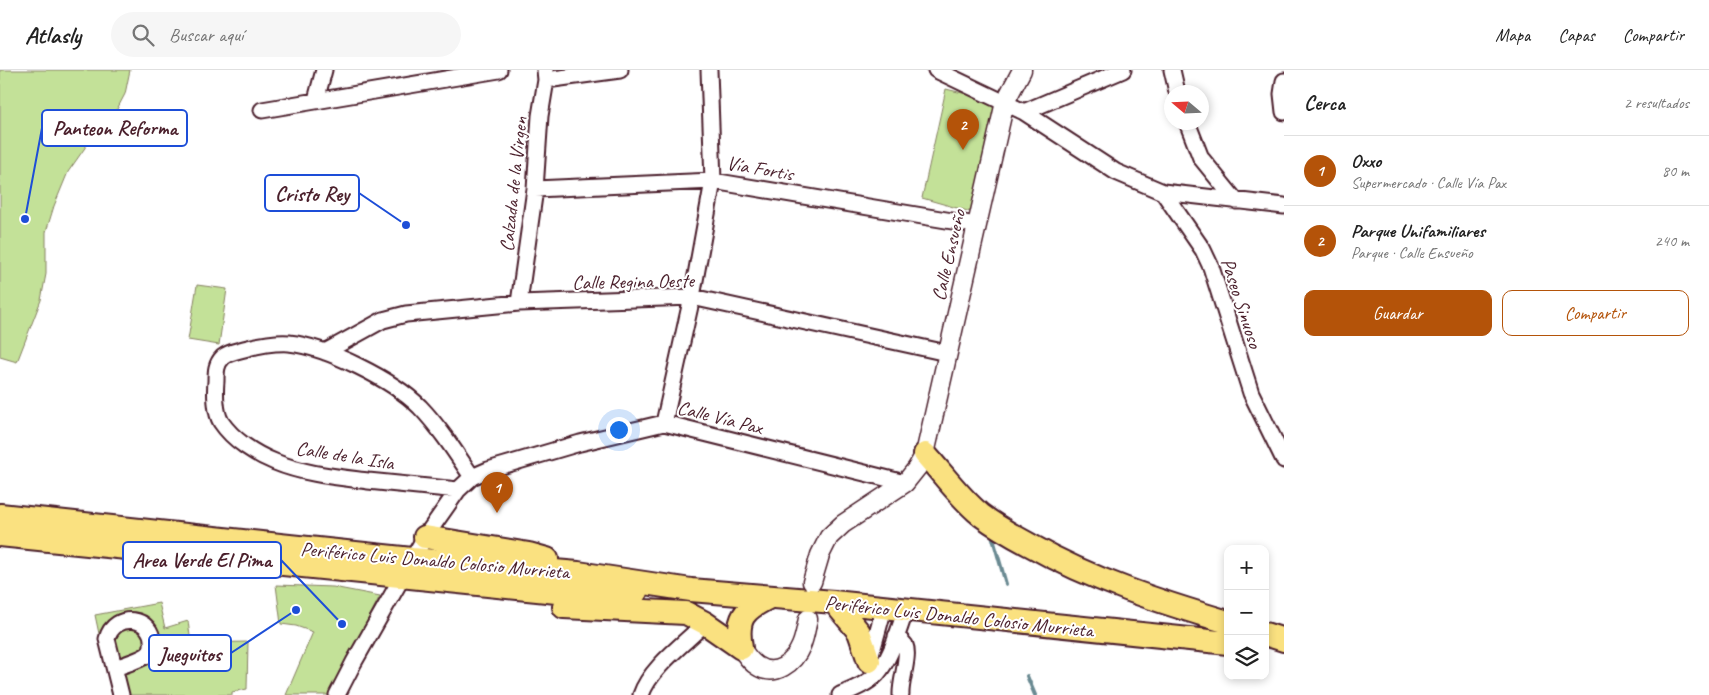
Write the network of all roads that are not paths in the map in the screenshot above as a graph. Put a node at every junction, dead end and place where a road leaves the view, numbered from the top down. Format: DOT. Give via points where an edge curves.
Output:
graph roads {
  1 [pos="324,70"];
  2 [pos="499,70"];
  3 [pos="620,70"];
  4 [pos="709,70"];
  5 [pos="936,70"];
  6 [pos="1022,70"];
  7 [pos="1124,70"];
  8 [pos="1172,70"];
  9 [pos="545,75"];
  10 [pos="1284,81"];
  11 [pos="1175,85"];
  12 [pos="316,100"];
  13 [pos="1005,102"];
  14 [pos="262,110"];
  15 [pos="1024,112"];
  16 [pos="1284,112"];
  17 [pos="1190,130"];
  18 [pos="713,181"];
  19 [pos="535,189"];
  20 [pos="1163,192"];
  21 [pos="1236,201"];
  22 [pos="1284,206"];
  23 [pos="976,226"];
  24 [pos="692,297"];
  25 [pos="519,303"];
  26 [pos="324,352"];
  27 [pos="947,353"];
  28 [pos="664,423"];
  29 [pos="925,454"];
  30 [pos="1284,460"];
  31 [pos="472,477"];
  32 [pos="905,483"];
  33 [pos="458,490"];
  34 [pos="0,515"];
  35 [pos="0,535"];
  36 [pos="425,537"];
  37 [pos="407,568"];
  38 [pos="812,582"];
  39 [pos="577,583"];
  40 [pos="513,588"];
  41 [pos="770,597"];
  42 [pos="834,602"];
  43 [pos="884,608"];
  44 [pos="906,610"];
  45 [pos="808,618"];
  46 [pos="1224,621"];
  47 [pos="705,623"];
  48 [pos="1268,635"];
  49 [pos="896,636"];
  50 [pos="1284,640"];
  51 [pos="1224,643"];
  52 [pos="741,648"];
  53 [pos="1269,648"];
  54 [pos="1284,650"];
  55 [pos="115,668"];
  56 [pos="866,672"];
  57 [pos="641,692"];
  58 [pos="121,695"];
  59 [pos="337,695"];
  60 [pos="840,695"];
  61 [pos="901,695"];
  1 -- 12 [label="street"];
  2 -- 12 [label="street"];
  3 -- 9 [label="street"];
  4 -- 18 [label="street"];
  5 -- 13 [label="street"];
  6 -- 13 [label="street, Calle Ensueño"];
  7 -- 15 [label="street"];
  8 -- 11 [label="street"];
  9 -- 19 [label="street, Calzada de la Virgen"];
  10 -- 16 [label="street"];
  12 -- 14 [label="street"];
  13 -- 15 [label="street"];
  13 -- 23 [label="street, Calle Ensueño"];
  15 -- 20 [label="street" via="1116,172"];
  17 -- 21 [label="street" via="1201,158"];
  18 -- 19 [label="street, Vía Fortis"];
  18 -- 23 [label="street, Vía Fortis"];
  18 -- 24 [label="street"];
  19 -- 25 [label="street, Calzada de la Virgen"];
  20 -- 21 [label="street"];
  20 -- 30 [label="street, Paseo Sinuoso" via="1211,267 1251,393"];
  21 -- 22 [label="street"];
  23 -- 27 [label="street, Calle Ensueño"];
  24 -- 25 [label="street, Calle Regina Oeste"];
  24 -- 27 [label="street, Calle Regina Oeste"];
  24 -- 28 [label="street"];
  25 -- 26 [label="street, Calle Regina Oeste" via="394,316"];
  26 -- 31 [label="street, Calle de la Isla" via="397,388 420,406"];
  26 -- 33 [label="street, Calle de la Isla" via="289,343 260,344 223,357 216,365 215,395 220,421 252,450 301,470 332,477"];
  27 -- 29 [label="street, Calle Ensueño"];
  28 -- 31 [label="street, Calle Vía Pax" via="580,443"];
  28 -- 32 [label="street, Calle Vía Pax"];
  29 -- 32 [label="street"];
  29 -- 46 [label="main road" via="980,514 1038,550 1132,592"];
  31 -- 33 [label="street, Calle Vía Pax"];
  32 -- 38 [label="street" via="843,524 830,537 820,555"];
  33 -- 36 [label="street, Calle Vía Pax"];
  34 -- 37 [label="main road, Periférico Luis Donaldo Colosio Murrieta"];
  35 -- 37 [label="main road, Periférico Luis Donaldo Colosio Murrieta"];
  36 -- 37 [label="street, Calle Vía Pax"];
  36 -- 39 [label="main road" via="546,559"];
  37 -- 39 [label="main road, Periférico Luis Donaldo Colosio Murrieta"];
  37 -- 40 [label="main road, Periférico Luis Donaldo Colosio Murrieta"];
  37 -- 59 [label="street, Calle Vía Pax"];
  39 -- 40 [label="main road, Periférico Luis Donaldo Colosio Murrieta"];
  39 -- 41 [label="main road, Periférico Luis Donaldo Colosio Murrieta"];
  40 -- 47 [label="main road" via="541,605 675,611 692,615"];
  41 -- 42 [label="main road, Periférico Luis Donaldo Colosio Murrieta"];
  41 -- 52 [label="main road" via="744,613 739,628"];
  42 -- 43 [label="main road, Periférico Luis Donaldo Colosio Murrieta"];
  42 -- 56 [label="main road" via="859,632"];
  43 -- 44 [label="main road, Periférico Luis Donaldo Colosio Murrieta"];
  43 -- 56 [label="street"];
  44 -- 49 [label="street"];
  44 -- 51 [label="main road, Periférico Luis Donaldo Colosio Murrieta"];
  45 -- 52 [label="street" via="801,646 790,664 782,668 765,670 758,667"];
  47 -- 52 [label="main road"];
  47 -- 57 [label="street" via="652,674"];
  48 -- 50 [label="main road"];
  49 -- 56 [label="street" via="877,674"];
  49 -- 61 [label="street" via="904,644 906,654"];
  53 -- 54 [label="main road"];
  55 -- 58 [label="street"];
  56 -- 60 [label="street"];
}
